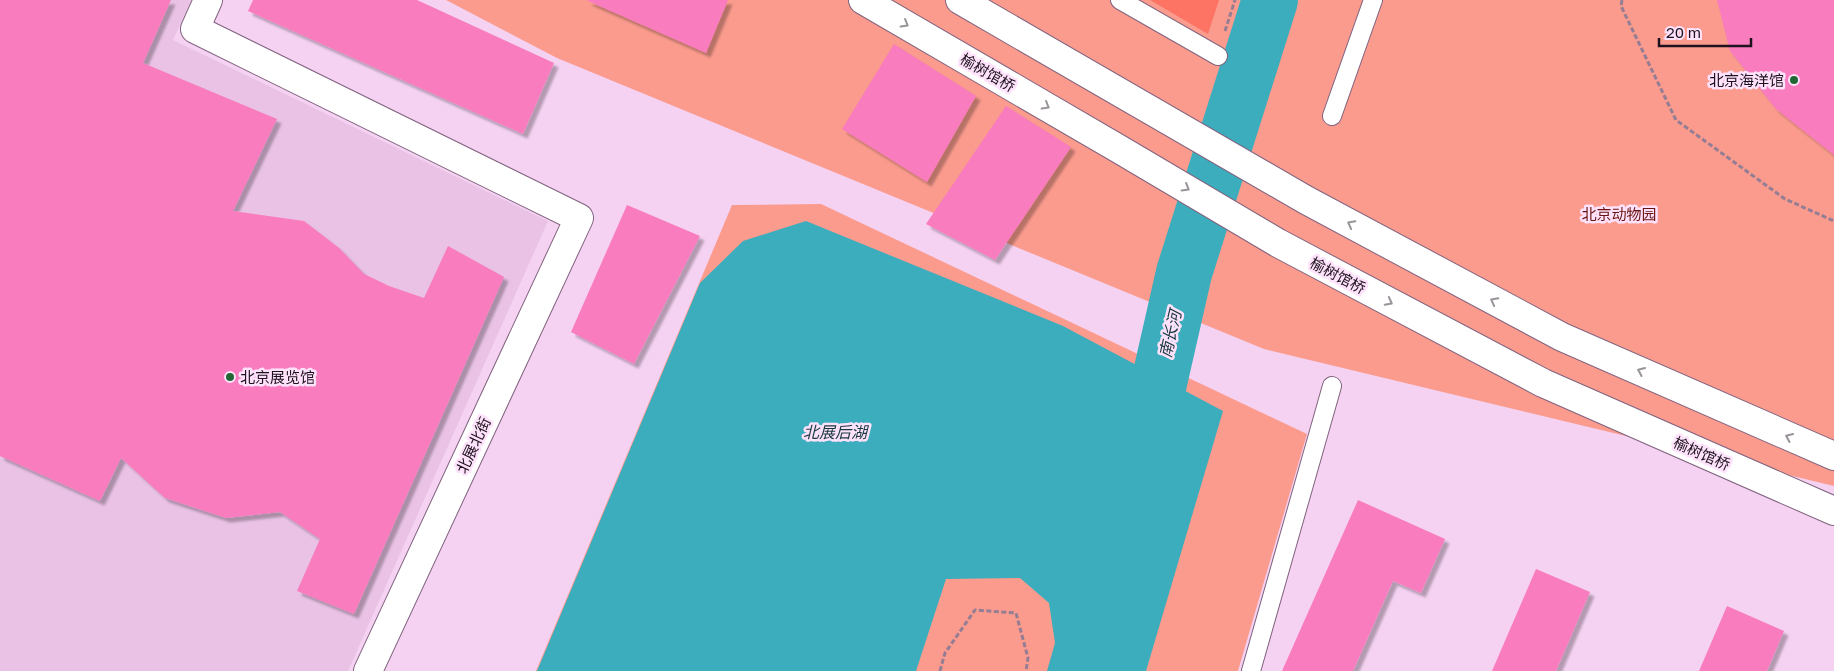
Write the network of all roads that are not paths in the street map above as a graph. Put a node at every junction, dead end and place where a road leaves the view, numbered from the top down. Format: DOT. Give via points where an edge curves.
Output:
graph roads {
  1 [pos="208,0"];
  2 [pos="863,0"];
  3 [pos="960,0"];
  4 [pos="1120,0"];
  5 [pos="1374,0"];
  6 [pos="1218,56"];
  7 [pos="1332,116"];
  8 [pos="1332,386"];
  9 [pos="1834,456"];
  10 [pos="1834,511"];
  11 [pos="368,671"];
  12 [pos="1251,671"];
  1 -- 11 [label="main road, 北展北街" via="195,29 579,218"];
  2 -- 10 [label="main road, 榆树馆桥, one-way" via="1278,243 1543,383"];
  9 -- 3 [label="main road, one-way" via="1562,336 1306,200"];
  4 -- 6 [label="lane"];
  5 -- 7 [label="lane"];
  8 -- 12 [label="lane"];
}
